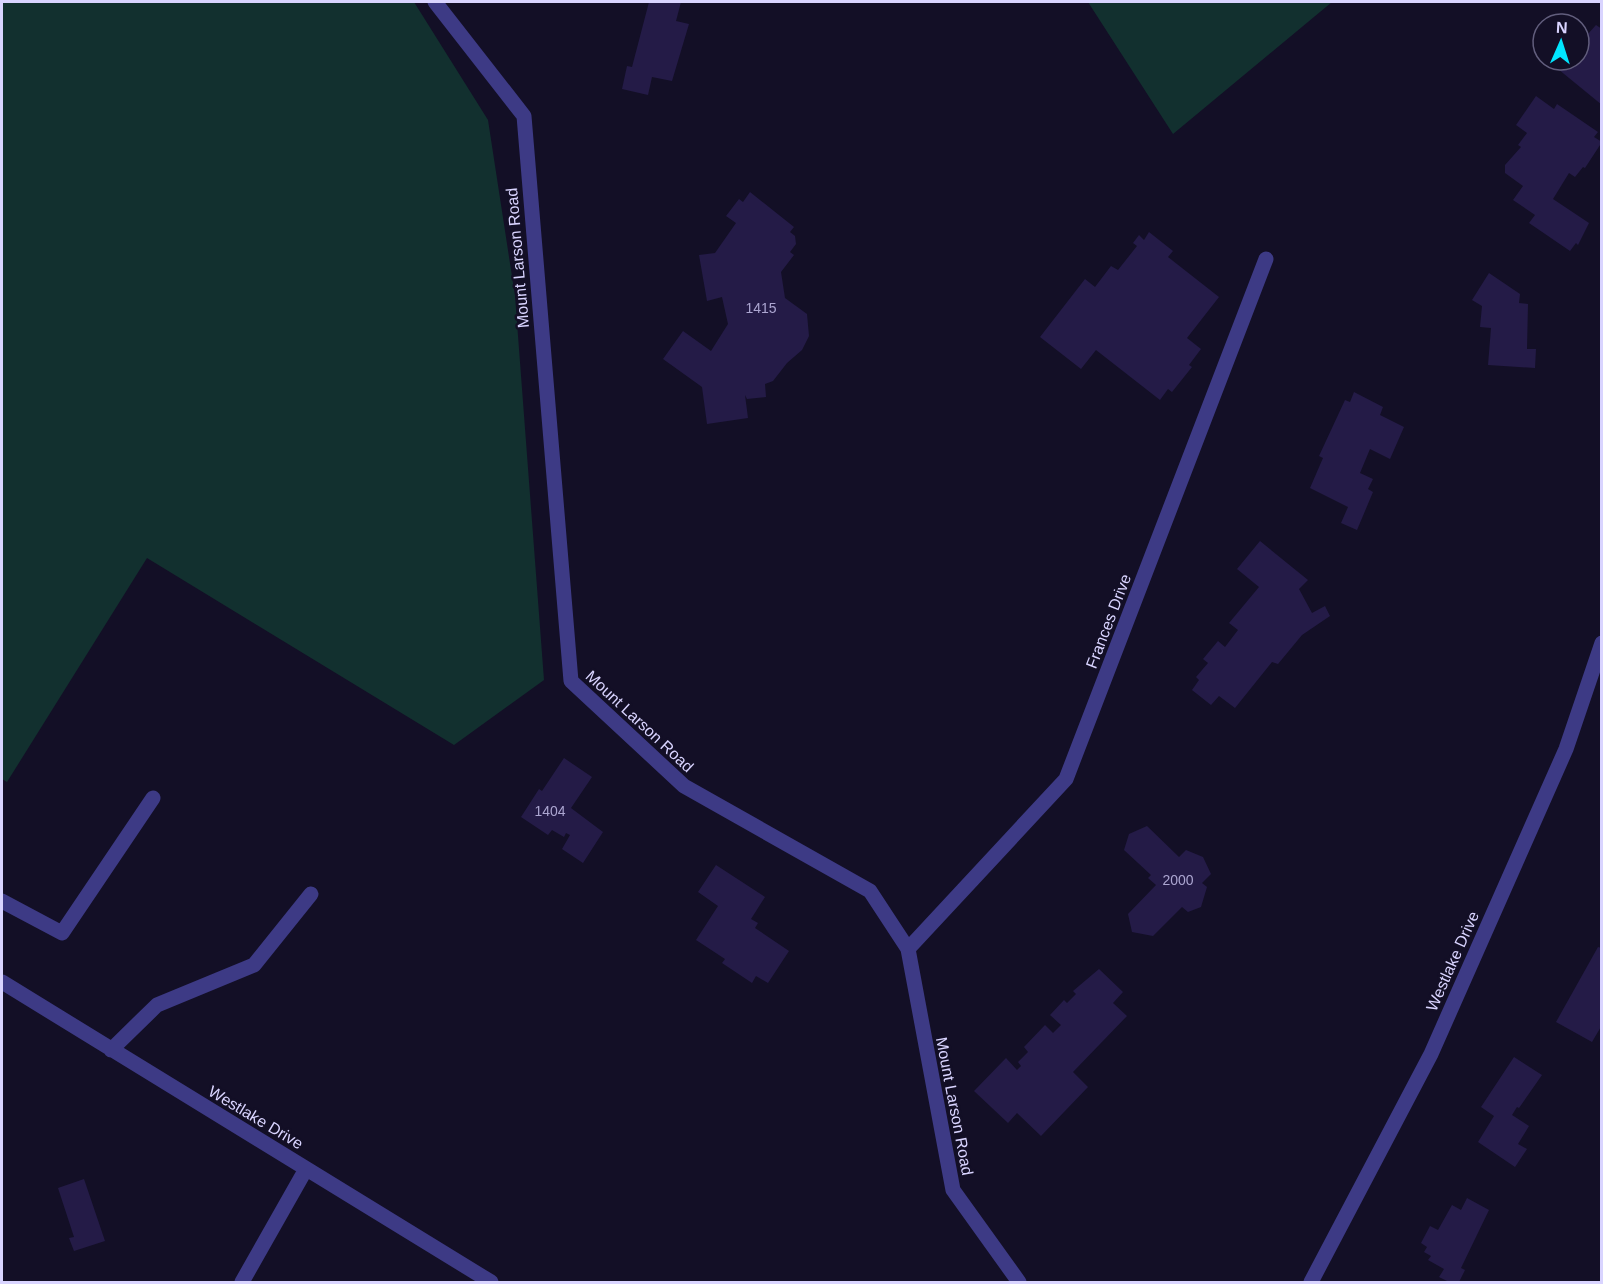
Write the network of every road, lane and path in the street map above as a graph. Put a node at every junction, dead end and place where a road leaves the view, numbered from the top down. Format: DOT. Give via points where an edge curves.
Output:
graph roads {
  1 [pos="435,2"];
  2 [pos="1266,259"];
  3 [pos="1602,643"];
  4 [pos="153,798"];
  5 [pos="311,894"];
  6 [pos="2,901"];
  7 [pos="908,949"];
  8 [pos="2,982"];
  9 [pos="111,1050"];
  10 [pos="306,1169"];
  11 [pos="242,1282"];
  12 [pos="491,1282"];
  13 [pos="1019,1282"];
  14 [pos="1311,1282"];
  1 -- 7 [label="street, Mount Larson Road" via="524,116 571,681 684,786 870,891"];
  2 -- 7 [label="street, Frances Drive" via="1066,779"];
  3 -- 14 [label="street, Westlake Drive" via="1566,749 1431,1054"];
  4 -- 6 [label="street" via="62,933"];
  5 -- 9 [label="street" via="254,965 157,1005"];
  7 -- 13 [label="street, Mount Larson Road" via="953,1190"];
  8 -- 9 [label="street, Westlake Drive"];
  9 -- 10 [label="street, Westlake Drive"];
  10 -- 11 [label="street"];
  10 -- 12 [label="street, Westlake Drive"];
}
